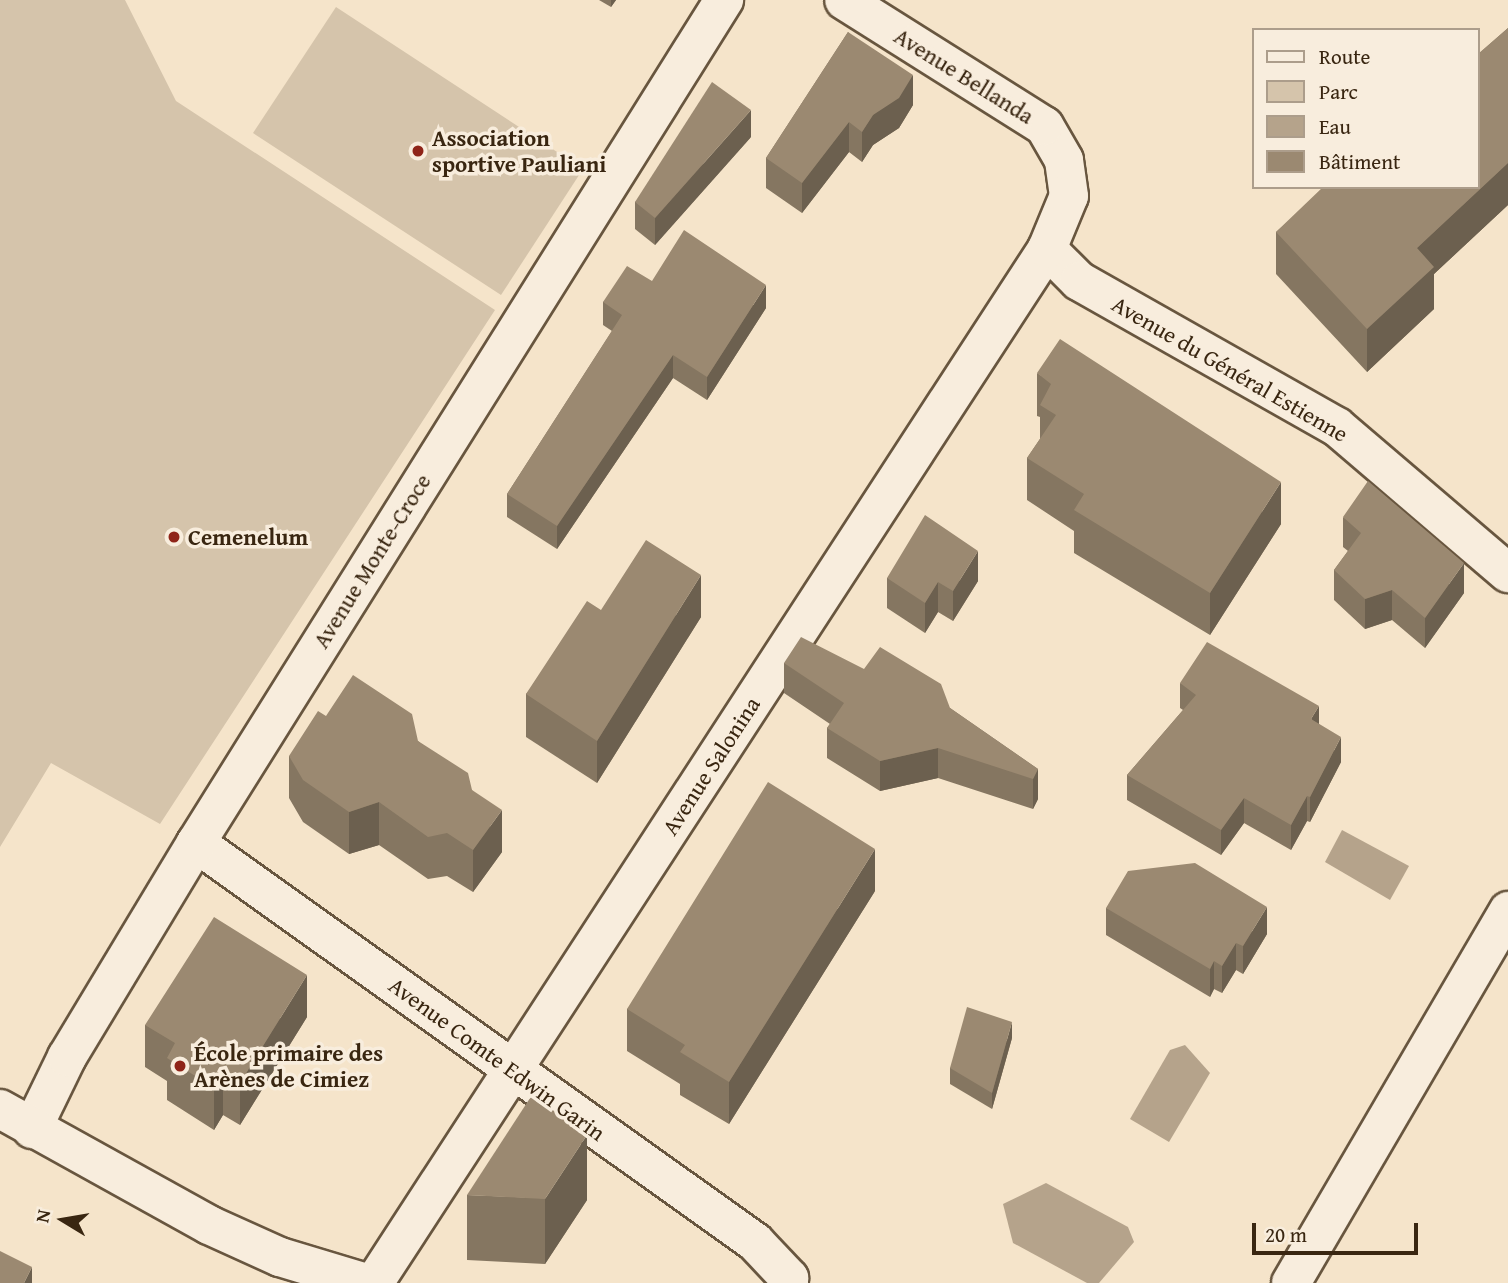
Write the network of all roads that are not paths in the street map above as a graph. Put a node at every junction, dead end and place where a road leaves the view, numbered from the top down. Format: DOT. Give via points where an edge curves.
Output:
graph roads {
  1 [pos="724,0"];
  2 [pos="844,0"];
  3 [pos="1047,249"];
  4 [pos="1508,573"];
  5 [pos="196,843"];
  6 [pos="1508,911"];
  7 [pos="513,1071"];
  8 [pos="0,1109"];
  9 [pos="16,1130"];
  10 [pos="366,1283"];
  11 [pos="374,1283"];
  12 [pos="789,1283"];
  13 [pos="1291,1283"];
  1 -- 5 [label="street, Avenue Monte-Croce"];
  2 -- 3 [label="street, Avenue Bellanda" via="1044,126 1064,160 1069,196"];
  3 -- 4 [label="street, Avenue du Général Estienne" via="1079,281 1337,427"];
  3 -- 7 [label="street, Avenue Salonina"];
  5 -- 7 [label="street, Avenue Comte Edwin Garin"];
  5 -- 9 [label="street, Avenue Monte-Croce" via="67,1058"];
  6 -- 13 [label="street"];
  7 -- 11 [label="street, Avenue Salonina"];
  7 -- 12 [label="street, Avenue Comte Edwin Garin" via="755,1242"];
  8 -- 9 [label="street"];
  9 -- 10 [label="street" via="280,1257"];
}
